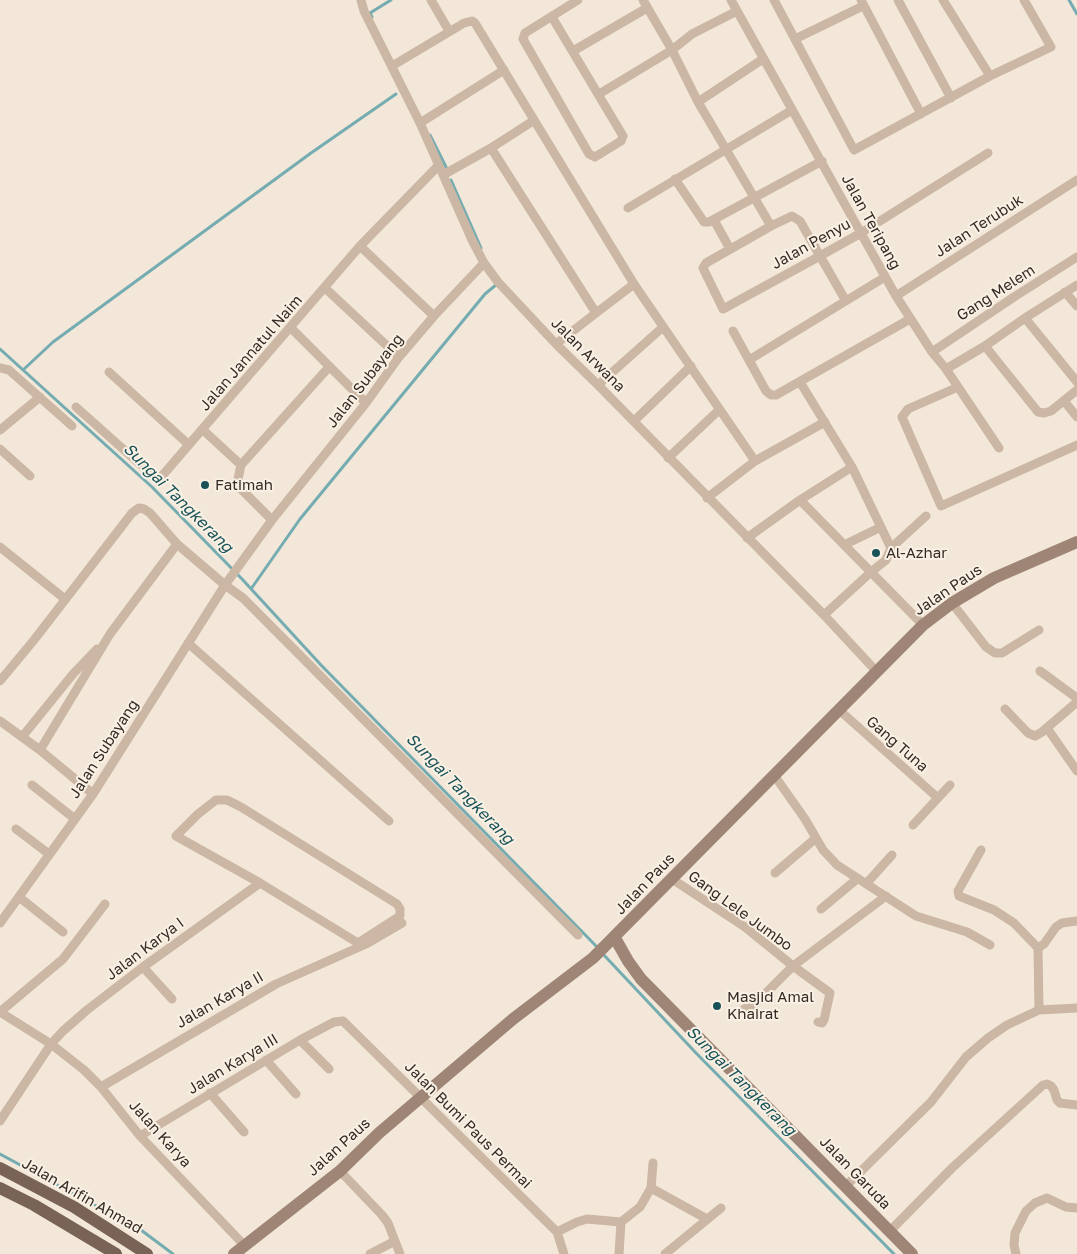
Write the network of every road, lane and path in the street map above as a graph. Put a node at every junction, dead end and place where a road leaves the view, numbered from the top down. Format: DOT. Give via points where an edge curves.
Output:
graph roads {
  1 [pos="361,0"];
  2 [pos="431,0"];
  3 [pos="578,0"];
  4 [pos="731,0"];
  5 [pos="774,0"];
  6 [pos="898,0"];
  7 [pos="943,0"];
  8 [pos="1024,0"];
  9 [pos="862,3"];
  10 [pos="645,4"];
  11 [pos="737,11"];
  12 [pos="552,17"];
  13 [pos="449,31"];
  14 [pos="795,39"];
  15 [pos="672,50"];
  16 [pos="573,51"];
  17 [pos="763,59"];
  18 [pos="392,66"];
  19 [pos="504,70"];
  20 [pos="990,76"];
  21 [pos="599,94"];
  22 [pos="951,98"];
  23 [pos="698,102"];
  24 [pos="792,110"];
  25 [pos="921,114"];
  26 [pos="533,121"];
  27 [pos="420,123"];
  28 [pos="491,148"];
  29 [pos="726,149"];
  30 [pos="988,153"];
  31 [pos="822,161"];
  32 [pos="438,166"];
  33 [pos="443,175"];
  34 [pos="675,179"];
  35 [pos="1077,180"];
  36 [pos="754,198"];
  37 [pos="628,208"];
  38 [pos="714,220"];
  39 [pos="771,226"];
  40 [pos="861,233"];
  41 [pos="360,246"];
  42 [pos="730,249"];
  43 [pos="820,256"];
  44 [pos="1077,257"];
  45 [pos="484,263"];
  46 [pos="885,277"];
  47 [pos="634,284"];
  48 [pos="1077,285"];
  49 [pos="325,288"];
  50 [pos="1064,292"];
  51 [pos="842,296"];
  52 [pos="896,296"];
  53 [pos="1077,306"];
  54 [pos="596,314"];
  55 [pos="434,316"];
  56 [pos="1025,318"];
  57 [pos="910,319"];
  58 [pos="290,327"];
  59 [pos="663,327"];
  60 [pos="733,330"];
  61 [pos="556,344"];
  62 [pos="985,346"];
  63 [pos="932,352"];
  64 [pos="399,357"];
  65 [pos="749,360"];
  66 [pos="690,366"];
  67 [pos="329,367"];
  68 [pos="0,368"];
  69 [pos="946,369"];
  70 [pos="109,372"];
  71 [pos="800,382"];
  72 [pos="1077,382"];
  73 [pos="598,385"];
  74 [pos="958,387"];
  75 [pos="1077,390"];
  76 [pos="40,396"];
  77 [pos="1064,401"];
  78 [pos="366,403"];
  79 [pos="76,407"];
  80 [pos="719,410"];
  81 [pos="1077,417"];
  82 [pos="634,421"];
  83 [pos="825,422"];
  84 [pos="72,426"];
  85 [pos="202,429"];
  86 [pos="0,430"];
  87 [pos="188,444"];
  88 [pos="1077,444"];
  89 [pos="999,448"];
  90 [pos="0,449"];
  91 [pos="668,458"];
  92 [pos="755,462"];
  93 [pos="241,465"];
  94 [pos="852,467"];
  95 [pos="30,476"];
  96 [pos="707,498"];
  97 [pos="800,500"];
  98 [pos="926,516"];
  99 [pos="272,520"];
  100 [pos="881,527"];
  101 [pos="747,538"];
  102 [pos="1077,542"];
  103 [pos="177,544"];
  104 [pos="844,545"];
  105 [pos="0,547"];
  106 [pos="891,548"];
  107 [pos="870,572"];
  108 [pos="228,582"];
  109 [pos="65,599"];
  110 [pos="952,603"];
  111 [pos="824,616"];
  112 [pos="923,625"];
  113 [pos="1039,630"];
  114 [pos="110,634"];
  115 [pos="188,643"];
  116 [pos="1040,671"];
  117 [pos="877,672"];
  118 [pos="0,681"];
  119 [pos="1077,698"];
  120 [pos="1077,702"];
  121 [pos="1005,709"];
  122 [pos="838,710"];
  123 [pos="0,721"];
  124 [pos="1047,728"];
  125 [pos="22,737"];
  126 [pos="40,750"];
  127 [pos="1077,771"];
  128 [pos="774,775"];
  129 [pos="32,785"];
  130 [pos="950,785"];
  131 [pos="93,794"];
  132 [pos="938,798"];
  133 [pos="75,819"];
  134 [pos="389,821"];
  135 [pos="913,825"];
  136 [pos="16,829"];
  137 [pos="816,838"];
  138 [pos="981,850"];
  139 [pos="50,854"];
  140 [pos="892,855"];
  141 [pos="775,872"];
  142 [pos="672,879"];
  143 [pos="857,879"];
  144 [pos="260,882"];
  145 [pos="866,884"];
  146 [pos="886,896"];
  147 [pos="19,897"];
  148 [pos="105,904"];
  149 [pos="821,909"];
  150 [pos="1077,921"];
  151 [pos="402,922"];
  152 [pos="0,923"];
  153 [pos="63,932"];
  154 [pos="578,935"];
  155 [pos="612,940"];
  156 [pos="990,945"];
  157 [pos="1038,948"];
  158 [pos="793,966"];
  159 [pos="143,967"];
  160 [pos="172,999"];
  161 [pos="1077,1008"];
  162 [pos="744,1009"];
  163 [pos="1039,1010"];
  164 [pos="0,1012"];
  165 [pos="343,1021"];
  166 [pos="818,1022"];
  167 [pos="300,1040"];
  168 [pos="51,1044"];
  169 [pos="266,1060"];
  170 [pos="329,1069"];
  171 [pos="101,1087"];
  172 [pos="210,1094"];
  173 [pos="296,1094"];
  174 [pos="420,1098"];
  175 [pos="1077,1104"];
  176 [pos="0,1121"];
  177 [pos="244,1132"];
  178 [pos="140,1136"];
  179 [pos="653,1163"];
  180 [pos="0,1168"];
  181 [pos="340,1170"];
  182 [pos="846,1186"];
  183 [pos="0,1188"];
  184 [pos="651,1188"];
  185 [pos="721,1208"];
  186 [pos="1077,1208"];
  187 [pos="707,1220"];
  188 [pos="621,1222"];
  189 [pos="557,1232"];
  190 [pos="889,1232"];
  191 [pos="395,1241"];
  192 [pos="245,1246"];
  193 [pos="116,1254"];
  194 [pos="147,1254"];
  195 [pos="234,1254"];
  196 [pos="370,1254"];
  197 [pos="400,1254"];
  198 [pos="564,1254"];
  199 [pos="619,1254"];
  200 [pos="665,1254"];
  201 [pos="912,1254"];
  202 [pos="1016,1254"];
  1 -- 18 [label="street, Jalan Arwana"];
  2 -- 13 [label="street"];
  3 -- 12 [label="street"];
  4 -- 11 [label="street, Jalan Teripang"];
  5 -- 14 [label="street"];
  6 -- 22 [label="street"];
  7 -- 20 [label="street"];
  8 -- 20 [label="street" via="1050,46"];
  9 -- 14 [label="street"];
  9 -- 25 [label="street"];
  10 -- 15 [label="street"];
  10 -- 16 [label="street"];
  11 -- 15 [label="street" via="692,34"];
  11 -- 17 [label="street, Jalan Teripang"];
  12 -- 16 [label="street"];
  12 -- 21 [label="street" via="525,33 523,39 588,154 594,157 621,141 623,136"];
  13 -- 18 [label="street"];
  13 -- 19 [label="street" via="473,22"];
  14 -- 25 [label="street" via="854,150"];
  15 -- 21 [label="street"];
  15 -- 23 [label="street"];
  16 -- 21 [label="street"];
  17 -- 23 [label="street"];
  17 -- 24 [label="street, Jalan Teripang"];
  18 -- 27 [label="street, Jalan Arwana"];
  19 -- 26 [label="street"];
  19 -- 27 [label="street"];
  20 -- 22 [label="street"];
  22 -- 25 [label="street"];
  23 -- 29 [label="street"];
  24 -- 29 [label="street"];
  24 -- 31 [label="street, Jalan Teripang"];
  26 -- 28 [label="street"];
  26 -- 47 [label="street"];
  27 -- 32 [label="street, Jalan Arwana"];
  28 -- 33 [label="street"];
  28 -- 54 [label="street"];
  29 -- 34 [label="street"];
  29 -- 36 [label="street"];
  30 -- 40 [label="street, Jalan Penyu"];
  31 -- 36 [label="street"];
  31 -- 40 [label="street, Jalan Teripang"];
  32 -- 33 [label="street, Jalan Arwana"];
  32 -- 41 [label="street, Jalan Jannatul Naim"];
  33 -- 45 [label="street, Jalan Arwana"];
  34 -- 37 [label="street"];
  34 -- 38 [label="street" via="704,222"];
  35 -- 52 [label="street, Jalan Terubuk"];
  36 -- 38 [label="street"];
  36 -- 39 [label="street"];
  38 -- 42 [label="street"];
  39 -- 42 [label="street"];
  39 -- 43 [label="street" via="790,216 797,218"];
  40 -- 43 [label="street, Jalan Penyu"];
  40 -- 46 [label="street, Jalan Teripang"];
  41 -- 49 [label="street, Jalan Jannatul Naim"];
  41 -- 55 [label="street"];
  42 -- 43 [label="street, Jalan Penyu" via="706,262 703,268 722,309"];
  43 -- 51 [label="street"];
  44 -- 63 [label="street, Gang Melem"];
  45 -- 55 [label="street, Jalan Subayang"];
  45 -- 61 [label="street, Jalan Arwana"];
  46 -- 52 [label="street, Jalan Teripang"];
  46 -- 65 [label="street"];
  47 -- 54 [label="street"];
  47 -- 59 [label="street"];
  48 -- 50 [label="street"];
  49 -- 58 [label="street, Jalan Jannatul Naim"];
  49 -- 64 [label="street"];
  50 -- 53 [label="street"];
  50 -- 56 [label="street"];
  52 -- 57 [label="street, Jalan Teripang"];
  54 -- 61 [label="street"];
  55 -- 64 [label="street, Jalan Subayang"];
  56 -- 62 [label="street"];
  56 -- 72 [label="street"];
  57 -- 63 [label="street, Jalan Teripang"];
  57 -- 71 [label="street"];
  58 -- 67 [label="street"];
  58 -- 85 [label="street, Jalan Jannatul Naim"];
  59 -- 66 [label="street"];
  59 -- 73 [label="street"];
  60 -- 65 [label="street"];
  61 -- 73 [label="street, Jalan Arwana"];
  62 -- 69 [label="street"];
  62 -- 77 [label="street" via="1035,410 1048,413"];
  63 -- 69 [label="street, Jalan Teripang"];
  64 -- 78 [label="street, Jalan Subayang"];
  65 -- 71 [label="street" via="768,394 778,394"];
  66 -- 80 [label="street"];
  66 -- 82 [label="street"];
  67 -- 78 [label="street"];
  67 -- 93 [label="street"];
  68 -- 76 [label="street" via="8,368"];
  69 -- 74 [label="street, Jalan Teripang"];
  70 -- 87 [label="street"];
  71 -- 83 [label="street"];
  73 -- 82 [label="street, Jalan Arwana"];
  74 -- 88 [label="street" via="908,409 902,417 941,506"];
  74 -- 89 [label="street, Jalan Teripang"];
  75 -- 77 [label="street"];
  76 -- 84 [label="street"];
  76 -- 86 [label="street"];
  77 -- 81 [label="street"];
  78 -- 99 [label="street, Jalan Subayang"];
  79 -- 87 [label="street, Jalan Jannatul Naim" via="156,477 165,474"];
  80 -- 91 [label="street"];
  80 -- 92 [label="street"];
  82 -- 91 [label="street, Jalan Arwana"];
  83 -- 92 [label="street"];
  83 -- 94 [label="street"];
  85 -- 87 [label="street, Jalan Jannatul Naim"];
  85 -- 93 [label="street"];
  90 -- 95 [label="street"];
  91 -- 96 [label="street, Jalan Arwana"];
  92 -- 96 [label="street"];
  93 -- 99 [label="street" via="238,479 241,489"];
  94 -- 97 [label="street"];
  94 -- 100 [label="street"];
  96 -- 101 [label="street, Jalan Arwana"];
  97 -- 101 [label="street"];
  97 -- 104 [label="street"];
  98 -- 106 [label="street"];
  99 -- 108 [label="street, Jalan Subayang"];
  100 -- 104 [label="street"];
  100 -- 106 [label="street"];
  101 -- 111 [label="street, Jalan Arwana"];
  102 -- 110 [label="main road, Jalan Paus" via="994,578"];
  103 -- 108 [label="street"];
  103 -- 109 [label="street" via="147,510 136,509"];
  103 -- 114 [label="street"];
  104 -- 107 [label="street"];
  105 -- 109 [label="street"];
  106 -- 107 [label="street" via="886,560"];
  107 -- 111 [label="street"];
  107 -- 112 [label="street"];
  108 -- 115 [label="street, Jalan Subayang"];
  108 -- 154 [label="street"];
  109 -- 118 [label="street"];
  110 -- 112 [label="main road, Jalan Paus"];
  110 -- 113 [label="street" via="986,647 995,653 1002,653"];
  111 -- 117 [label="street, Jalan Arwana"];
  112 -- 117 [label="main road, Jalan Paus"];
  114 -- 125 [label="street"];
  114 -- 126 [label="street"];
  115 -- 131 [label="street, Jalan Subayang"];
  115 -- 134 [label="street"];
  116 -- 119 [label="street"];
  117 -- 122 [label="main road, Jalan Paus"];
  120 -- 124 [label="street"];
  121 -- 124 [label="street" via="1033,735"];
  122 -- 128 [label="main road, Jalan Paus"];
  122 -- 132 [label="street, Gang Tuna"];
  123 -- 125 [label="street"];
  124 -- 127 [label="street"];
  125 -- 126 [label="street"];
  126 -- 131 [label="street"];
  128 -- 137 [label="street"];
  128 -- 142 [label="main road, Jalan Paus"];
  129 -- 133 [label="street"];
  130 -- 132 [label="street"];
  131 -- 133 [label="street, Jalan Subayang"];
  132 -- 135 [label="street"];
  133 -- 139 [label="street, Jalan Subayang"];
  136 -- 139 [label="street"];
  137 -- 141 [label="street"];
  137 -- 143 [label="street" via="837,865"];
  138 -- 157 [label="street" via="958,891 959,896 994,910 1014,923"];
  139 -- 147 [label="street, Jalan Subayang"];
  140 -- 145 [label="street"];
  142 -- 155 [label="main road, Jalan Paus"];
  142 -- 158 [label="street, Gang Lele Jumbo" via="745,928"];
  143 -- 145 [label="street"];
  143 -- 149 [label="street"];
  144 -- 144 [label="street" via="358,943 398,918 401,912 397,904 227,800 216,800 208,805 176,836"];
  144 -- 159 [label="street, Jalan Karya I"];
  145 -- 146 [label="street"];
  146 -- 156 [label="street" via="916,916 966,932"];
  146 -- 158 [label="street"];
  147 -- 152 [label="street, Jalan Subayang"];
  147 -- 153 [label="street"];
  148 -- 164 [label="street" via="63,959"];
  150 -- 157 [label="street" via="1056,927"];
  151 -- 171 [label="street, Jalan Karya II" via="383,935 276,984"];
  155 -- 174 [label="main road, Jalan Paus"];
  155 -- 182 [label="main road, Jalan Garuda" via="641,978"];
  157 -- 163 [label="street"];
  158 -- 162 [label="street" via="756,1003"];
  158 -- 166 [label="street, Gang Lele Jumbo" via="830,993 824,1020"];
  159 -- 160 [label="street"];
  159 -- 168 [label="street, Jalan Karya I" via="87,1010"];
  161 -- 163 [label="street"];
  163 -- 182 [label="street" via="1007,1025 976,1048 931,1102"];
  164 -- 168 [label="street, Jalan Karya"];
  165 -- 167 [label="street, Jalan Karya III" via="334,1022"];
  165 -- 174 [label="street, Jalan Bumi Paus Permai"];
  167 -- 169 [label="street, Jalan Karya III"];
  167 -- 170 [label="street"];
  168 -- 171 [label="street, Jalan Karya"];
  168 -- 176 [label="street"];
  169 -- 172 [label="street, Jalan Karya III"];
  169 -- 173 [label="street"];
  171 -- 178 [label="street, Jalan Karya"];
  172 -- 177 [label="street"];
  172 -- 178 [label="street, Jalan Karya III"];
  174 -- 181 [label="main road, Jalan Paus"];
  174 -- 189 [label="street, Jalan Bumi Paus Permai"];
  175 -- 190 [label="street" via="1060,1103 1050,1085 1040,1087 952,1168"];
  178 -- 192 [label="street, Jalan Karya"];
  179 -- 184 [label="street"];
  180 -- 194 [label="main road, Jalan Arifin Ahmad" via="74,1207"];
  181 -- 191 [label="street" via="382,1215"];
  181 -- 192 [label="main road, Jalan Paus"];
  182 -- 190 [label="main road, Jalan Garuda"];
  183 -- 193 [label="main road"];
  184 -- 187 [label="street"];
  184 -- 188 [label="street" via="640,1207"];
  185 -- 187 [label="street"];
  186 -- 202 [label="street" via="1066,1207 1047,1198 1035,1203 1026,1212 1016,1232"];
  187 -- 200 [label="street"];
  188 -- 189 [label="street" via="587,1219"];
  188 -- 199 [label="street"];
  189 -- 198 [label="street, Jalan Bumi Paus Permai"];
  190 -- 201 [label="main road, Jalan Garuda"];
  191 -- 196 [label="street"];
  191 -- 197 [label="street"];
  192 -- 195 [label="main road, Jalan Paus"];
}
